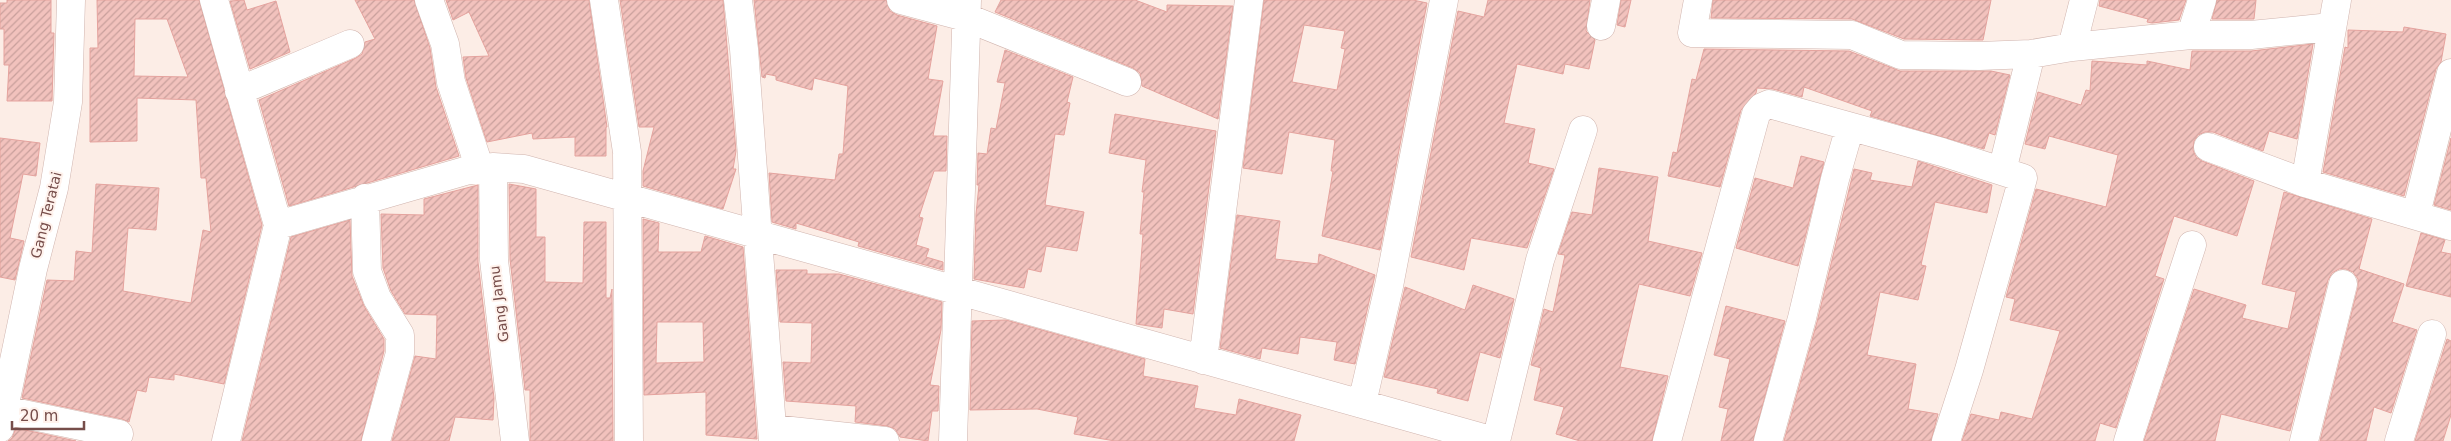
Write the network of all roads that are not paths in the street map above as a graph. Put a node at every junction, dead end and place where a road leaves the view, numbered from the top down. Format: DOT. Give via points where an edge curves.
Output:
graph roads {
  1 [pos="71,0"];
  2 [pos="214,0"];
  3 [pos="429,0"];
  4 [pos="604,0"];
  5 [pos="738,0"];
  6 [pos="901,0"];
  7 [pos="1249,0"];
  8 [pos="1698,0"];
  9 [pos="2084,0"];
  10 [pos="2202,0"];
  11 [pos="2336,0"];
  12 [pos="1443,1"];
  13 [pos="966,8"];
  14 [pos="2331,26"];
  15 [pos="2192,35"];
  16 [pos="350,44"];
  17 [pos="2072,47"];
  18 [pos="2031,54"];
  19 [pos="2451,73"];
  20 [pos="1127,82"];
  21 [pos="239,91"];
  22 [pos="1850,127"];
  23 [pos="1584,130"];
  24 [pos="2208,147"];
  25 [pos="486,168"];
  26 [pos="2002,171"];
  27 [pos="2305,183"];
  28 [pos="365,198"];
  29 [pos="627,198"];
  30 [pos="2416,214"];
  31 [pos="278,225"];
  32 [pos="2451,226"];
  33 [pos="757,235"];
  34 [pos="2192,245"];
  35 [pos="2344,284"];
  36 [pos="958,292"];
  37 [pos="2432,334"];
  38 [pos="1203,360"];
  39 [pos="1362,403"];
  40 [pos="2,419"];
  41 [pos="119,434"];
  42 [pos="773,435"];
  43 [pos="226,441"];
  44 [pos="376,441"];
  45 [pos="515,441"];
  46 [pos="628,441"];
  47 [pos="885,441"];
  48 [pos="953,441"];
  49 [pos="1495,441"];
  50 [pos="1667,441"];
  51 [pos="1768,441"];
  52 [pos="1946,441"];
  53 [pos="2128,441"];
  54 [pos="2304,441"];
  55 [pos="2399,441"];
  1 -- 40 [label="street, Gang Teratai" via="68,102 54,188 33,269"];
  2 -- 21 [label="street"];
  3 -- 25 [label="street, Gang Jamu" via="445,44 451,82"];
  4 -- 29 [label="street" via="627,152"];
  5 -- 33 [label="street"];
  6 -- 13 [label="street"];
  7 -- 38 [label="street"];
  8 -- 18 [label="street" via="1692,32 1852,34 1901,55"];
  9 -- 17 [label="street"];
  10 -- 15 [label="street"];
  11 -- 14 [label="street"];
  12 -- 39 [label="street" via="1389,286"];
  13 -- 20 [label="street"];
  13 -- 36 [label="street"];
  14 -- 15 [label="street" via="2251,34"];
  14 -- 27 [label="street"];
  15 -- 17 [label="street"];
  16 -- 21 [label="street"];
  17 -- 18 [label="street"];
  18 -- 26 [label="street"];
  19 -- 30 [label="street"];
  21 -- 31 [label="street"];
  22 -- 26 [label="street"];
  22 -- 50 [label="street" via="1769,104 1756,114"];
  22 -- 51 [label="street"];
  23 -- 49 [label="street" via="1540,260"];
  24 -- 27 [label="street"];
  25 -- 28 [label="street"];
  25 -- 29 [label="street" via="524,169"];
  25 -- 45 [label="street, Gang Jamu"];
  26 -- 52 [label="street" via="2023,178"];
  27 -- 30 [label="street"];
  28 -- 31 [label="street"];
  28 -- 44 [label="street" via="367,271 377,298 400,335 400,353"];
  29 -- 33 [label="street"];
  29 -- 46 [label="street"];
  30 -- 32 [label="street"];
  31 -- 43 [label="street"];
  33 -- 36 [label="street"];
  33 -- 42 [label="street"];
  34 -- 53 [label="street"];
  35 -- 54 [label="street"];
  36 -- 38 [label="street"];
  36 -- 48 [label="street"];
  37 -- 55 [label="street"];
  38 -- 39 [label="street"];
  39 -- 49 [label="street"];
  40 -- 41 [label="street"];
  42 -- 47 [label="street"];
}
